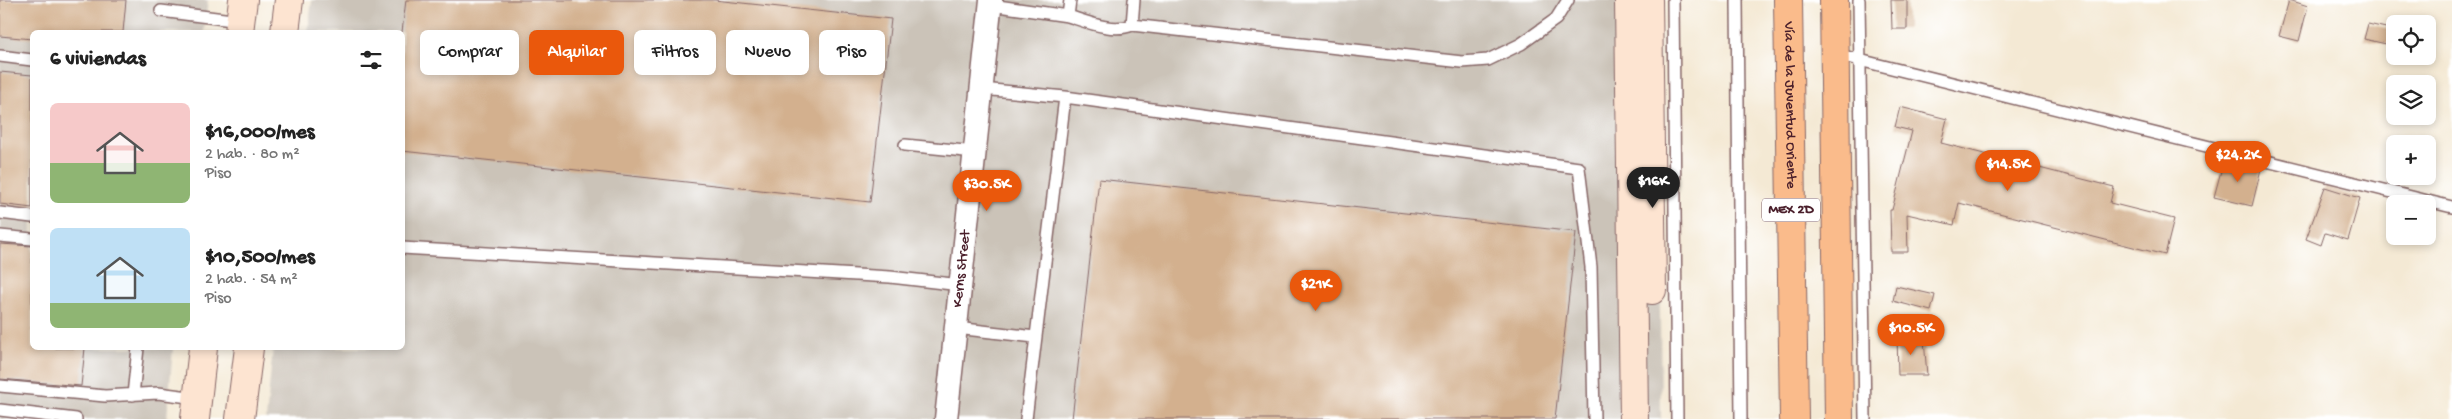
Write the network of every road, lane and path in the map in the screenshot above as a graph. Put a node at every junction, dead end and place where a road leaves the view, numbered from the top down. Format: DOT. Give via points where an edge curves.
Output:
graph roads {
  1 [pos="289,0"];
  2 [pos="1070,0"];
  3 [pos="1134,0"];
  4 [pos="1568,0"];
  5 [pos="1629,0"];
  6 [pos="1648,0"];
  7 [pos="1672,0"];
  8 [pos="1737,0"];
  9 [pos="1788,0"];
  10 [pos="1834,0"];
  11 [pos="1859,0"];
  12 [pos="991,2"];
  13 [pos="161,11"];
  14 [pos="1068,16"];
  15 [pos="241,18"];
  16 [pos="1132,25"];
  17 [pos="285,30"];
  18 [pos="0,56"];
  19 [pos="1847,57"];
  20 [pos="30,60"];
  21 [pos="982,88"];
  22 [pos="1065,96"];
  23 [pos="905,145"];
  24 [pos="975,152"];
  25 [pos="2452,207"];
  26 [pos="0,213"];
  27 [pos="30,217"];
  28 [pos="0,236"];
  29 [pos="30,239"];
  30 [pos="405,248"];
  31 [pos="961,285"];
  32 [pos="956,328"];
  33 [pos="1035,337"];
  34 [pos="138,350"];
  35 [pos="203,350"];
  36 [pos="249,350"];
  37 [pos="0,386"];
  38 [pos="133,395"];
  39 [pos="196,408"];
  40 [pos="0,410"];
  41 [pos="76,419"];
  42 [pos="240,419"];
  43 [pos="946,419"];
  44 [pos="1026,419"];
  45 [pos="1594,419"];
  46 [pos="1634,419"];
  47 [pos="1653,419"];
  48 [pos="1677,419"];
  49 [pos="1741,419"];
  50 [pos="1794,419"];
  51 [pos="1840,419"];
  52 [pos="1865,419"];
  1 -- 17 [label="main road"];
  2 -- 14 [label="lane"];
  3 -- 16 [label="lane"];
  4 -- 16 [label="lane" via="1556,19 1521,44 1488,60 1462,62"];
  5 -- 46 [label="main road"];
  6 -- 47 [label="main road"];
  7 -- 48 [label="lane"];
  8 -- 49 [label="lane"];
  9 -- 50 [label="highway, Vía de la Juventud Oriente / MEX 2D"];
  10 -- 19 [label="highway, MEX 2D"];
  11 -- 19 [label="lane"];
  12 -- 14 [label="lane"];
  12 -- 21 [label="street, Kerns Street"];
  13 -- 15 [label="lane"];
  14 -- 16 [label="lane" via="1124,29"];
  18 -- 20 [label="lane"];
  19 -- 25 [label="lane"];
  19 -- 51 [label="highway, MEX 2D"];
  19 -- 52 [label="lane"];
  21 -- 22 [label="lane"];
  21 -- 24 [label="street, Kerns Street"];
  22 -- 33 [label="lane"];
  22 -- 45 [label="lane" via="1579,168 1591,267"];
  23 -- 24 [label="lane"];
  24 -- 31 [label="street, Kerns Street"];
  26 -- 27 [label="lane"];
  28 -- 29 [label="lane"];
  30 -- 31 [label="lane" via="890,277"];
  31 -- 32 [label="street, Kerns Street"];
  32 -- 33 [label="lane"];
  32 -- 43 [label="street, Kerns Street"];
  33 -- 44 [label="lane"];
  34 -- 38 [label="lane"];
  35 -- 39 [label="main road"];
  36 -- 42 [label="main road"];
  37 -- 38 [label="lane" via="105,396"];
  38 -- 39 [label="lane" via="158,393"];
  40 -- 41 [label="lane"];
}
